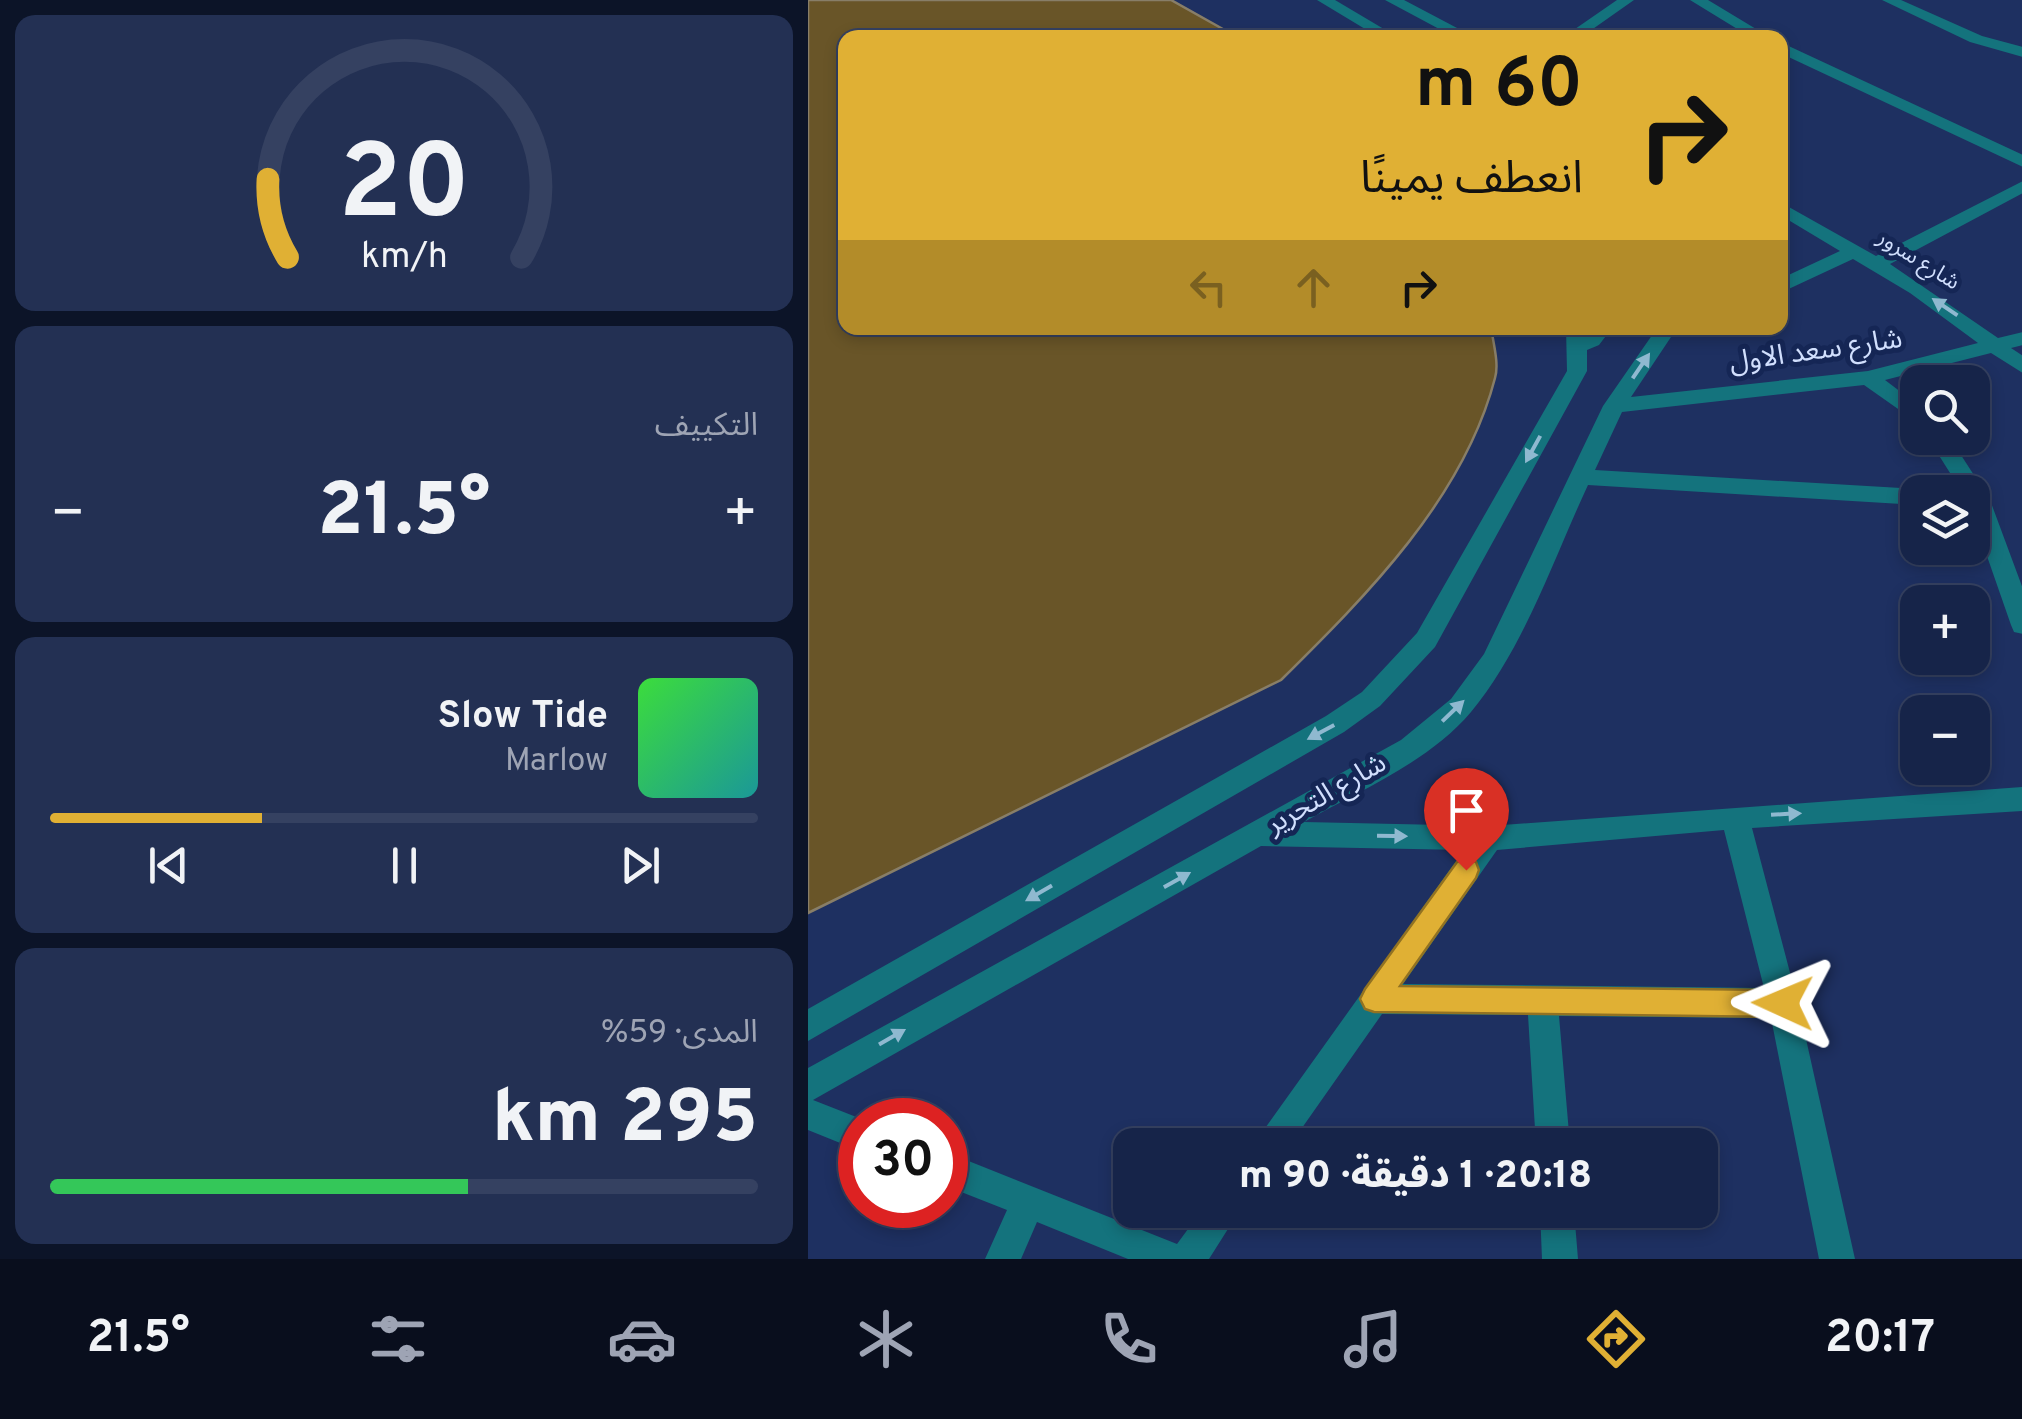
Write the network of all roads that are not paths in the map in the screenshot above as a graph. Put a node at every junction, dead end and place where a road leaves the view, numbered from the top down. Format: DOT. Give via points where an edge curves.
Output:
graph roads {
  1 [pos="1324,0"];
  2 [pos="1392,0"];
  3 [pos="1627,0"];
  4 [pos="1697,0"];
  5 [pos="1890,0"];
  6 [pos="1947,0"];
  7 [pos="1920,16"];
  8 [pos="1378,30"];
  9 [pos="1452,30"];
  10 [pos="1581,30"];
  11 [pos="1750,30"];
  12 [pos="1788,51"];
  13 [pos="2022,52"];
  14 [pos="2022,162"];
  15 [pos="2022,186"];
  16 [pos="1788,212"];
  17 [pos="1854,252"];
  18 [pos="1876,264"];
  19 [pos="1788,283"];
  20 [pos="1663,335"];
  21 [pos="1577,336"];
  22 [pos="2022,338"];
  23 [pos="1997,345"];
  24 [pos="2022,366"];
  25 [pos="1868,378"];
  26 [pos="1900,402"];
  27 [pos="1614,406"];
  28 [pos="1580,477"];
  29 [pos="1900,495"];
  30 [pos="1990,538"];
  31 [pos="2022,625"];
  32 [pos="2022,799"];
  33 [pos="1735,816"];
  34 [pos="1260,834"];
  35 [pos="1489,838"];
  36 [pos="1374,999"];
  37 [pos="1542,999"];
  38 [pos="1783,1003"];
  39 [pos="808,1026"];
  40 [pos="808,1086"];
  41 [pos="808,1114"];
  42 [pos="838,1126"];
  43 [pos="1282,1128"];
  44 [pos="1551,1128"];
  45 [pos="968,1178"];
  46 [pos="1028,1202"];
  47 [pos="1210,1228"];
  48 [pos="1558,1228"];
  49 [pos="1002,1259"];
  50 [pos="1170,1259"];
  51 [pos="1188,1259"];
  52 [pos="1560,1259"];
  53 [pos="1837,1259"];
  1 -- 8 [label="street"];
  2 -- 9 [label="street"];
  3 -- 10 [label="street"];
  4 -- 11 [label="street"];
  5 -- 7 [label="street"];
  6 -- 7 [label="street"];
  7 -- 13 [label="street"];
  12 -- 14 [label="street"];
  15 -- 18 [label="street"];
  16 -- 17 [label="street, شارع سرور"];
  17 -- 18 [label="street, شارع سرور"];
  17 -- 19 [label="street"];
  23 -- 18 [label="street, شارع سرور, one-way"];
  27 -- 20 [label="street, شارع التحرير, one-way"];
  21 -- 39 [label="street, شارع التحرير, one-way" via="1577,370 1426,640 1372,698"];
  22 -- 23 [label="street, شارع سعد الاول"];
  23 -- 24 [label="street, شارع سرور"];
  23 -- 25 [label="street, شارع سعد الاول"];
  25 -- 26 [label="street"];
  25 -- 27 [label="street, شارع سعد الاول"];
  27 -- 28 [label="street, شارع التحرير"];
  28 -- 29 [label="street"];
  34 -- 28 [label="street, شارع التحرير, one-way" via="1410,748 1460,707 1494,660"];
  30 -- 31 [label="street"];
  33 -- 32 [label="street, one-way"];
  33 -- 35 [label="street"];
  33 -- 38 [label="street"];
  34 -- 35 [label="street, one-way"];
  40 -- 34 [label="street, شارع التحرير, one-way"];
  35 -- 36 [label="street"];
  36 -- 37 [label="street"];
  36 -- 43 [label="street"];
  37 -- 38 [label="street"];
  37 -- 44 [label="street"];
  38 -- 53 [label="street"];
  41 -- 42 [label="street"];
  45 -- 46 [label="street"];
  46 -- 49 [label="street"];
  46 -- 50 [label="street"];
  47 -- 51 [label="street"];
  48 -- 52 [label="street"];
}
